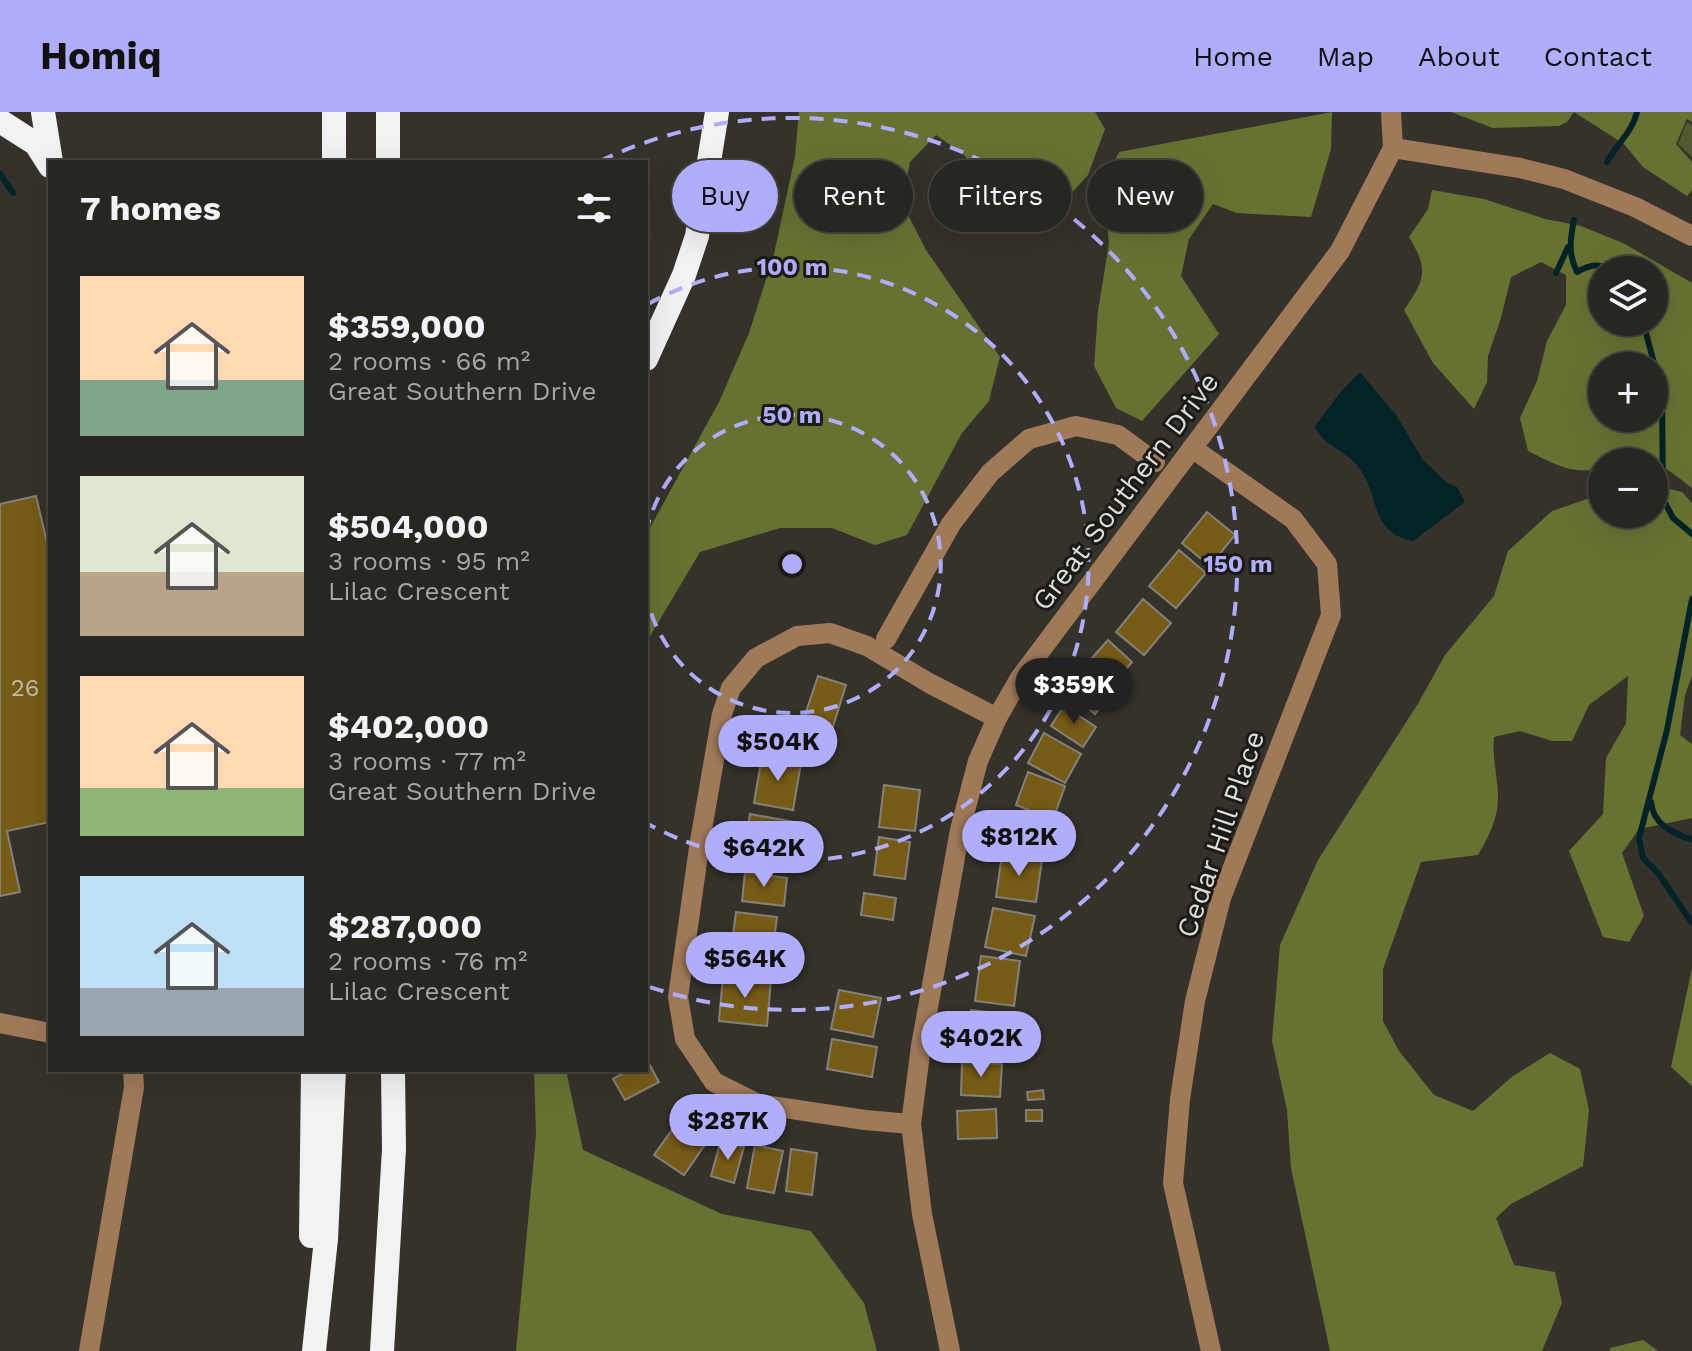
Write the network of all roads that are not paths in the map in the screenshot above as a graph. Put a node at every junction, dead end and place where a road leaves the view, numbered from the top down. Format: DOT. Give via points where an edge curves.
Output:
graph roads {
  1 [pos="43,112"];
  2 [pos="334,112"];
  3 [pos="388,112"];
  4 [pos="706,112"];
  5 [pos="717,112"];
  6 [pos="1391,112"];
  7 [pos="0,121"];
  8 [pos="1393,148"];
  9 [pos="48,160"];
  10 [pos="50,160"];
  11 [pos="334,160"];
  12 [pos="388,160"];
  13 [pos="707,160"];
  14 [pos="710,160"];
  15 [pos="698,232"];
  16 [pos="1692,236"];
  17 [pos="648,355"];
  18 [pos="1192,448"];
  19 [pos="1155,462"];
  20 [pos="886,639"];
  21 [pos="997,718"];
  22 [pos="0,1023"];
  23 [pos="48,1033"];
  24 [pos="133,1072"];
  25 [pos="313,1072"];
  26 [pos="334,1072"];
  27 [pos="393,1072"];
  28 [pos="405,1072"];
  29 [pos="911,1124"];
  30 [pos="394,1149"];
  31 [pos="89,1351"];
  32 [pos="312,1351"];
  33 [pos="382,1351"];
  34 [pos="950,1351"];
  35 [pos="1211,1351"];
  1 -- 10 [label="highway"];
  2 -- 11 [label="highway"];
  3 -- 12 [label="highway"];
  4 -- 13 [label="highway"];
  5 -- 14 [label="highway"];
  6 -- 8 [label="street"];
  7 -- 9 [label="highway" via="36,144"];
  8 -- 16 [label="street" via="1564,179"];
  8 -- 18 [label="street, Great Southern Drive" via="1340,251"];
  15 -- 17 [label="highway"];
  18 -- 21 [label="street, Great Southern Drive" via="1020,678"];
  18 -- 35 [label="street, Cedar Hill Place" via="1293,519 1327,564 1331,615 1221,898 1195,1001 1173,1183"];
  19 -- 20 [label="street" via="1118,435 1076,426 1029,439 990,473 951,524"];
  21 -- 29 [label="street, Great Southern Drive" via="978,761 960,830"];
  21 -- 29 [label="street" via="867,646 830,633 797,636 756,658 731,688 722,714 678,997 685,1039 714,1082 758,1104"];
  22 -- 23 [label="street"];
  24 -- 31 [label="street"];
  25 -- 32 [label="highway"];
  26 -- 32 [label="highway" via="326,1239"];
  27 -- 30 [label="highway"];
  28 -- 30 [label="highway"];
  29 -- 34 [label="street, Great Southern Drive" via="922,1214"];
  30 -- 33 [label="highway"];
}
